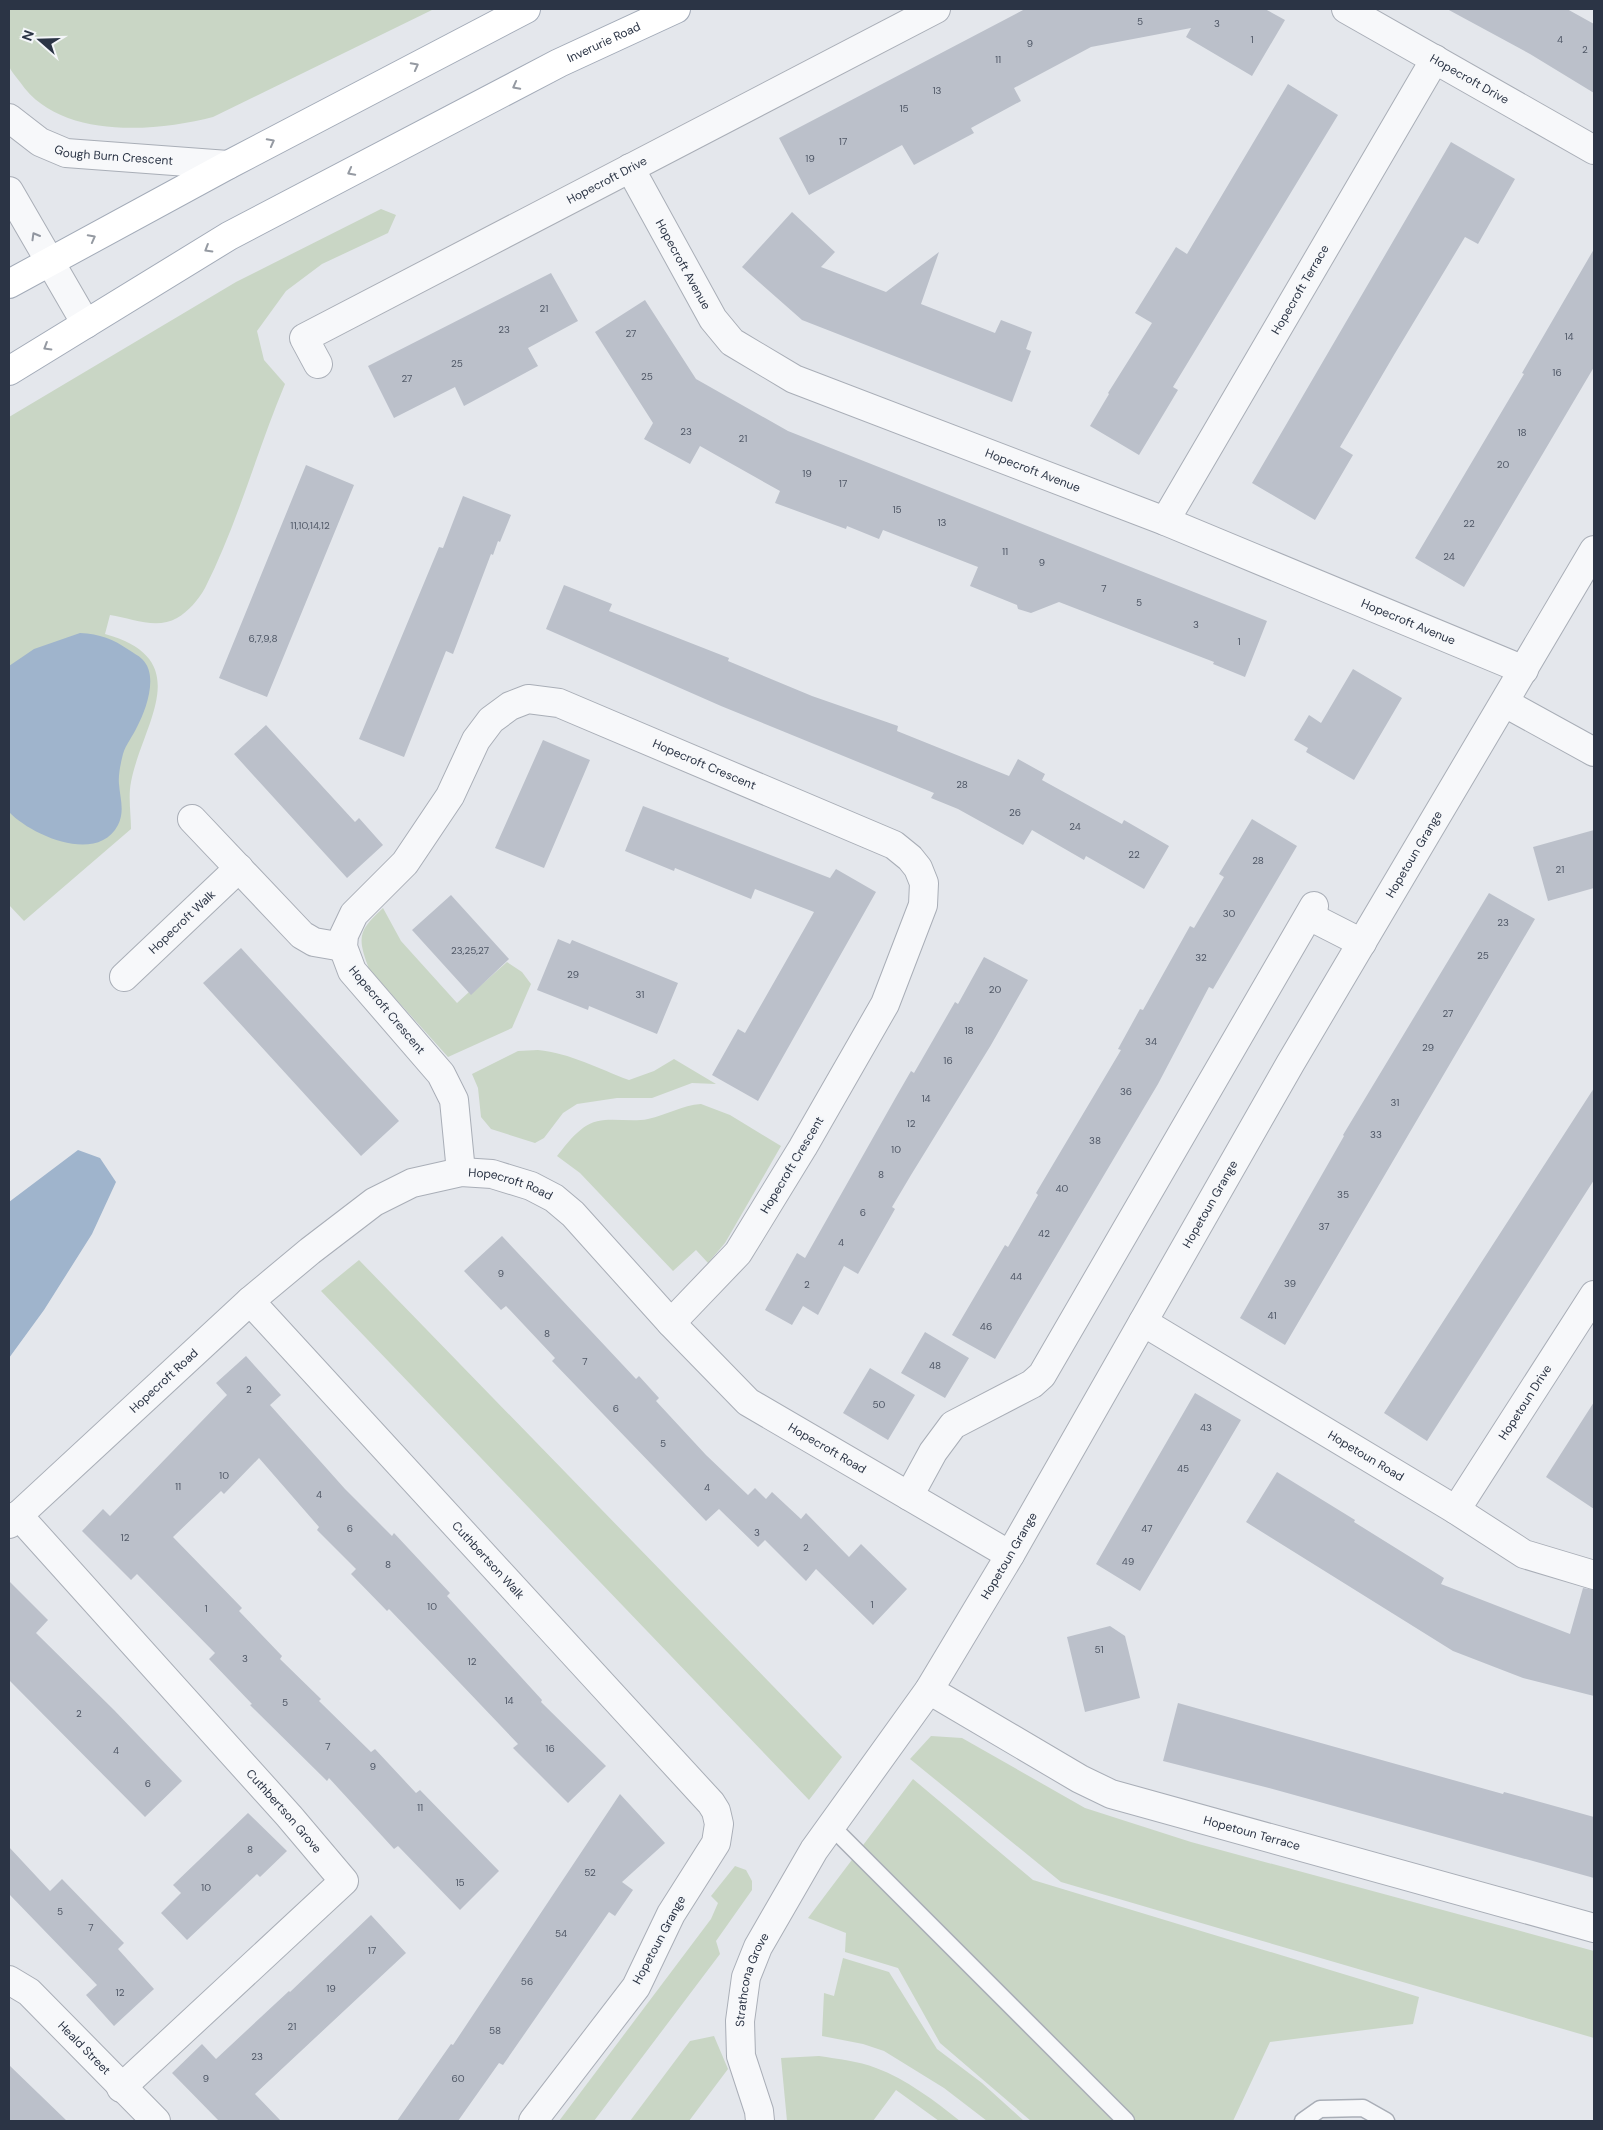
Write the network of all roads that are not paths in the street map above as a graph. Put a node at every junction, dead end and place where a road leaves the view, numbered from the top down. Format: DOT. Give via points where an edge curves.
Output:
graph roads {
  1 [pos="676,9"];
  2 [pos="936,9"];
  3 [pos="1346,9"];
  4 [pos="523,10"];
  5 [pos="1435,59"];
  6 [pos="9,118"];
  7 [pos="1594,150"];
  8 [pos="228,164"];
  9 [pos="630,168"];
  10 [pos="9,191"];
  11 [pos="49,262"];
  12 [pos="9,284"];
  13 [pos="86,324"];
  14 [pos="318,364"];
  15 [pos="9,371"];
  16 [pos="1165,520"];
  17 [pos="1594,550"];
  18 [pos="1524,670"];
  19 [pos="1505,704"];
  20 [pos="1594,752"];
  21 [pos="192,819"];
  22 [pos="239,868"];
  23 [pos="1362,943"];
  24 [pos="343,947"];
  25 [pos="124,976"];
  26 [pos="461,1172"];
  27 [pos="1594,1295"];
  28 [pos="250,1301"];
  29 [pos="1143,1322"];
  30 [pos="671,1323"];
  31 [pos="909,1496"];
  32 [pos="1456,1510"];
  33 [pos="13,1520"];
  34 [pos="1010,1554"];
  35 [pos="1594,1575"];
  36 [pos="929,1690"];
  37 [pos="719,1824"];
  38 [pos="831,1826"];
  39 [pos="814,1850"];
  40 [pos="1594,1928"];
  41 [pos="9,1980"];
  42 [pos="121,2088"];
  43 [pos="156,2121"];
  44 [pos="533,2121"];
  45 [pos="760,2121"];
  46 [pos="1126,2121"];
  47 [pos="1303,2121"];
  48 [pos="1386,2121"];
  1 -- 13 [label="main road, Inverurie Road, one-way" via="559,63 229,236"];
  2 -- 9 [label="street, Hopecroft Drive"];
  3 -- 5 [label="street, Hopecroft Drive"];
  8 -- 4 [label="main road, one-way"];
  5 -- 7 [label="street, Hopecroft Drive"];
  5 -- 16 [label="street, Hopecroft Terrace"];
  6 -- 8 [label="street, Gough Burn Crescent" via="40,142 66,153"];
  11 -- 8 [label="main road, one-way"];
  9 -- 14 [label="street, Hopecroft Drive" via="304,338"];
  9 -- 16 [label="street, Hopecroft Avenue" via="713,319 732,342 754,357 794,379"];
  11 -- 10 [label="street, one-way"];
  11 -- 12 [label="main road"];
  11 -- 13 [label="street"];
  13 -- 15 [label="main road, Inverurie Road, one-way"];
  16 -- 18 [label="street, Hopecroft Avenue"];
  17 -- 18 [label="street, Hopetoun Grange"];
  18 -- 19 [label="street, Hopetoun Grange"];
  19 -- 20 [label="street"];
  19 -- 23 [label="street, Hopetoun Grange"];
  21 -- 22 [label="street"];
  22 -- 24 [label="street" via="302,935 314,942"];
  22 -- 25 [label="street, Hopecroft Walk"];
  23 -- 29 [label="street, Hopetoun Grange"];
  23 -- 31 [label="street" via="1311,911 1042,1375 1032,1384 953,1425 932,1452"];
  24 -- 26 [label="street, Hopecroft Crescent" via="352,971 441,1074 454,1100"];
  24 -- 30 [label="street, Hopecroft Crescent" via="344,935 354,914 405,863 450,796 476,740 491,720 510,706 528,699 559,703 587,714 894,845 910,858 924,883 923,906 884,1004 803,1148 738,1253"];
  26 -- 28 [label="street, Hopecroft Road" via="412,1183 374,1202"];
  26 -- 30 [label="street, Hopecroft Road" via="492,1174 531,1186 554,1198"];
  27 -- 32 [label="street, Hopetoun Drive"];
  28 -- 33 [label="street, Hopecroft Road"];
  28 -- 37 [label="street, Cuthbertson Walk" via="711,1803"];
  29 -- 32 [label="street, Hopetoun Road"];
  29 -- 34 [label="street, Hopetoun Grange"];
  30 -- 31 [label="street, Hopecroft Road" via="748,1402"];
  31 -- 34 [label="street, Hopecroft Road"];
  32 -- 35 [label="street, Hopetoun Road" via="1524,1554"];
  33 -- 42 [label="street, Cuthbertson Grove" via="289,1816 344,1881"];
  34 -- 36 [label="street, Hopetoun Grange"];
  36 -- 38 [label="street, Hopetoun Grange"];
  36 -- 40 [label="street, Hopetoun Terrace" via="1111,1794"];
  37 -- 44 [label="street, Hopetoun Grange" via="716,1842 671,1914 636,1987"];
  38 -- 39 [label="street, Hopetoun Grange"];
  38 -- 46 [label="lane"];
  39 -- 45 [label="street, Strathcona Grove" via="758,1947 746,1977 740,2021 741,2056"];
  41 -- 42 [label="street, Heald Street" via="29,1992"];
  42 -- 43 [label="street, Heald Street"];
  47 -- 48 [label="lane" via="1320,2109 1354,2108 1362,2108"];
}
